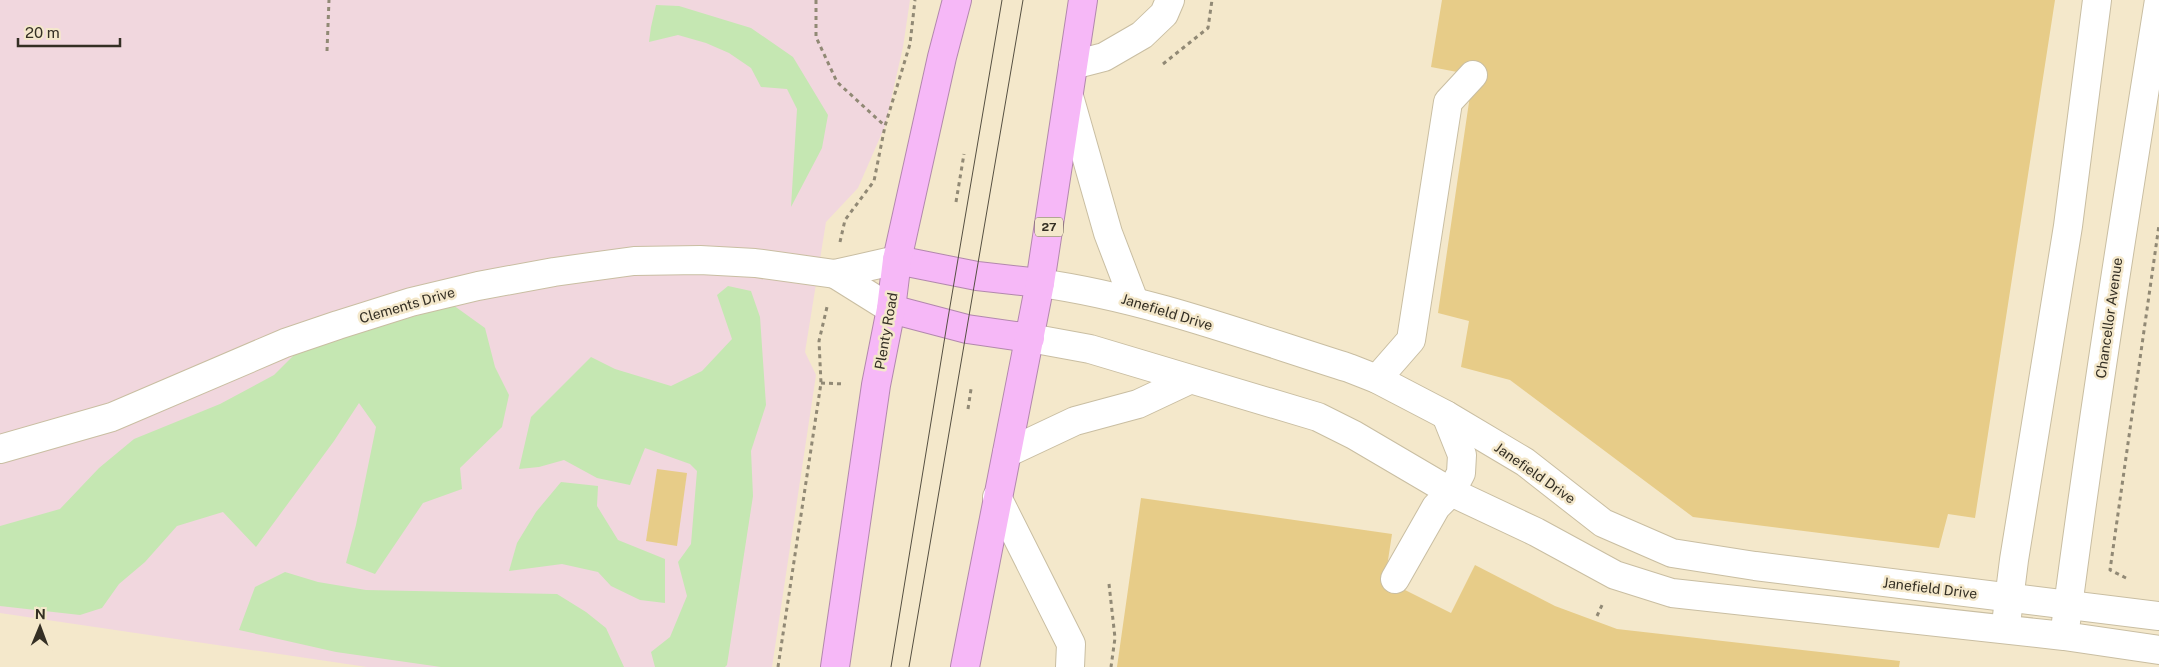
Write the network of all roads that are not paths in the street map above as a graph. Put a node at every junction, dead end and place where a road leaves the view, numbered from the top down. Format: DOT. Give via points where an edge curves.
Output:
graph roads {
  1 [pos="957,0"];
  2 [pos="1082,0"];
  3 [pos="1170,0"];
  4 [pos="2098,0"];
  5 [pos="2158,0"];
  6 [pos="1073,65"];
  7 [pos="1473,75"];
  8 [pos="1069,96"];
  9 [pos="897,260"];
  10 [pos="835,274"];
  11 [pos="1040,282"];
  12 [pos="1134,301"];
  13 [pos="891,309"];
  14 [pos="1030,338"];
  15 [pos="1377,379"];
  16 [pos="1189,380"];
  17 [pos="1446,415"];
  18 [pos="0,449"];
  19 [pos="1007,453"];
  20 [pos="1451,492"];
  21 [pos="998,497"];
  22 [pos="1395,580"];
  23 [pos="2009,598"];
  24 [pos="2068,604"];
  25 [pos="2159,616"];
  26 [pos="2006,630"];
  27 [pos="2064,636"];
  28 [pos="2159,650"];
  29 [pos="835,667"];
  30 [pos="965,667"];
  31 [pos="1070,667"];
  1 -- 9 [label="highway, Plenty Road"];
  2 -- 6 [label="highway, 27"];
  3 -- 6 [label="street" via="1164,14 1142,36 1104,57"];
  4 -- 23 [label="street" via="2068,226"];
  5 -- 24 [label="street, Chancellor Avenue"];
  6 -- 8 [label="highway, 27"];
  7 -- 15 [label="street" via="1448,102 1411,340"];
  8 -- 11 [label="highway, 27"];
  8 -- 12 [label="street" via="1108,233"];
  9 -- 10 [label="street, Clements Drive"];
  9 -- 11 [label="highway, Janefield Drive" via="977,276"];
  9 -- 13 [label="highway, Plenty Road"];
  10 -- 13 [label="street, Clements Drive"];
  10 -- 18 [label="street, Clements Drive" via="755,263 634,261 478,286 411,302 338,325 112,417"];
  11 -- 12 [label="street, Janefield Drive"];
  11 -- 14 [label="highway, 27"];
  12 -- 15 [label="street, Janefield Drive"];
  13 -- 14 [label="highway" via="967,329"];
  13 -- 29 [label="highway, Plenty Road" via="876,385"];
  14 -- 16 [label="street" via="1090,349"];
  14 -- 19 [label="highway, 27"];
  15 -- 17 [label="street, Janefield Drive"];
  16 -- 19 [label="street" via="1138,404 1075,421"];
  16 -- 20 [label="street" via="1318,417"];
  17 -- 20 [label="street" via="1462,455 1461,473"];
  17 -- 23 [label="street, Janefield Drive" via="1525,462 1603,523 1672,553"];
  19 -- 21 [label="highway"];
  20 -- 22 [label="street" via="1436,507"];
  20 -- 26 [label="street" via="1536,532 1615,575 1672,593"];
  21 -- 30 [label="highway"];
  21 -- 31 [label="street" via="1071,644"];
  23 -- 24 [label="street, Janefield Drive"];
  23 -- 26 [label="street"];
  24 -- 25 [label="street, Janefield Drive"];
  24 -- 27 [label="street, Chancellor Avenue"];
  26 -- 27 [label="street"];
  27 -- 28 [label="street"];
}
